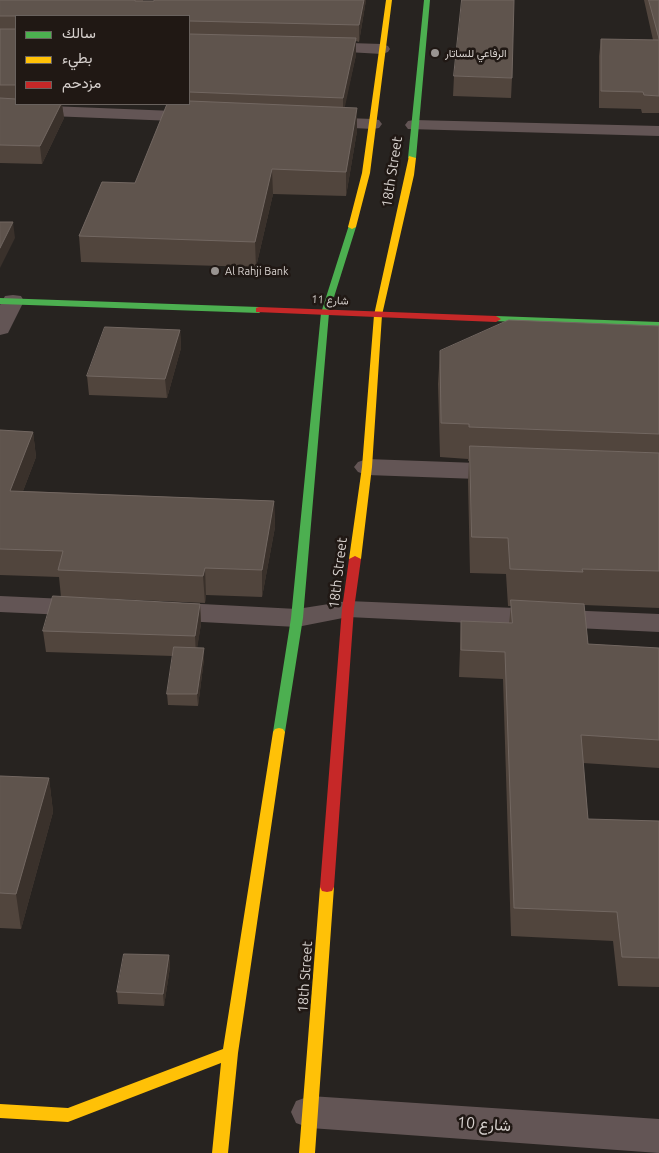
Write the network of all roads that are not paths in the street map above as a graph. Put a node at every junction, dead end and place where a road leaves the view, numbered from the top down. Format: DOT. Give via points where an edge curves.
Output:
graph roads {
  1 [pos="389,0"];
  2 [pos="426,0"];
  3 [pos="305,47"];
  4 [pos="382,49"];
  5 [pos="102,108"];
  6 [pos="0,110"];
  7 [pos="216,118"];
  8 [pos="304,121"];
  9 [pos="373,124"];
  10 [pos="414,126"];
  11 [pos="659,131"];
  12 [pos="7,301"];
  13 [pos="324,312"];
  14 [pos="378,315"];
  15 [pos="659,325"];
  16 [pos="0,328"];
  17 [pos="367,467"];
  18 [pos="532,473"];
  19 [pos="0,604"];
  20 [pos="109,609"];
  21 [pos="348,609"];
  22 [pos="139,610"];
  23 [pos="297,618"];
  24 [pos="659,623"];
  25 [pos="230,1053"];
  26 [pos="0,1111"];
  27 [pos="310,1112"];
  28 [pos="659,1136"];
  29 [pos="220,1153"];
  30 [pos="307,1153"];
  1 -- 4 [label="street"];
  2 -- 10 [label="street, 18th Street"];
  3 -- 4 [label="street"];
  4 -- 9 [label="street"];
  5 -- 6 [label="street"];
  5 -- 7 [label="street"];
  8 -- 9 [label="street"];
  9 -- 13 [label="street" via="359,203"];
  10 -- 11 [label="street"];
  10 -- 14 [label="street, 18th Street" via="410,175"];
  12 -- 13 [label="street, شارع 11"];
  12 -- 16 [label="street"];
  13 -- 14 [label="street, شارع 11"];
  13 -- 23 [label="street"];
  14 -- 15 [label="street, شارع 11"];
  14 -- 17 [label="street, 18th Street"];
  17 -- 18 [label="street"];
  17 -- 21 [label="street, 18th Street"];
  19 -- 20 [label="street"];
  21 -- 23 [label="street"];
  21 -- 24 [label="street"];
  21 -- 27 [label="street, 18th Street"];
  22 -- 23 [label="street"];
  23 -- 25 [label="street"];
  25 -- 26 [label="street" via="68,1114"];
  25 -- 29 [label="street"];
  27 -- 28 [label="street, شارع 10"];
  27 -- 30 [label="street, 18th Street"];
}
